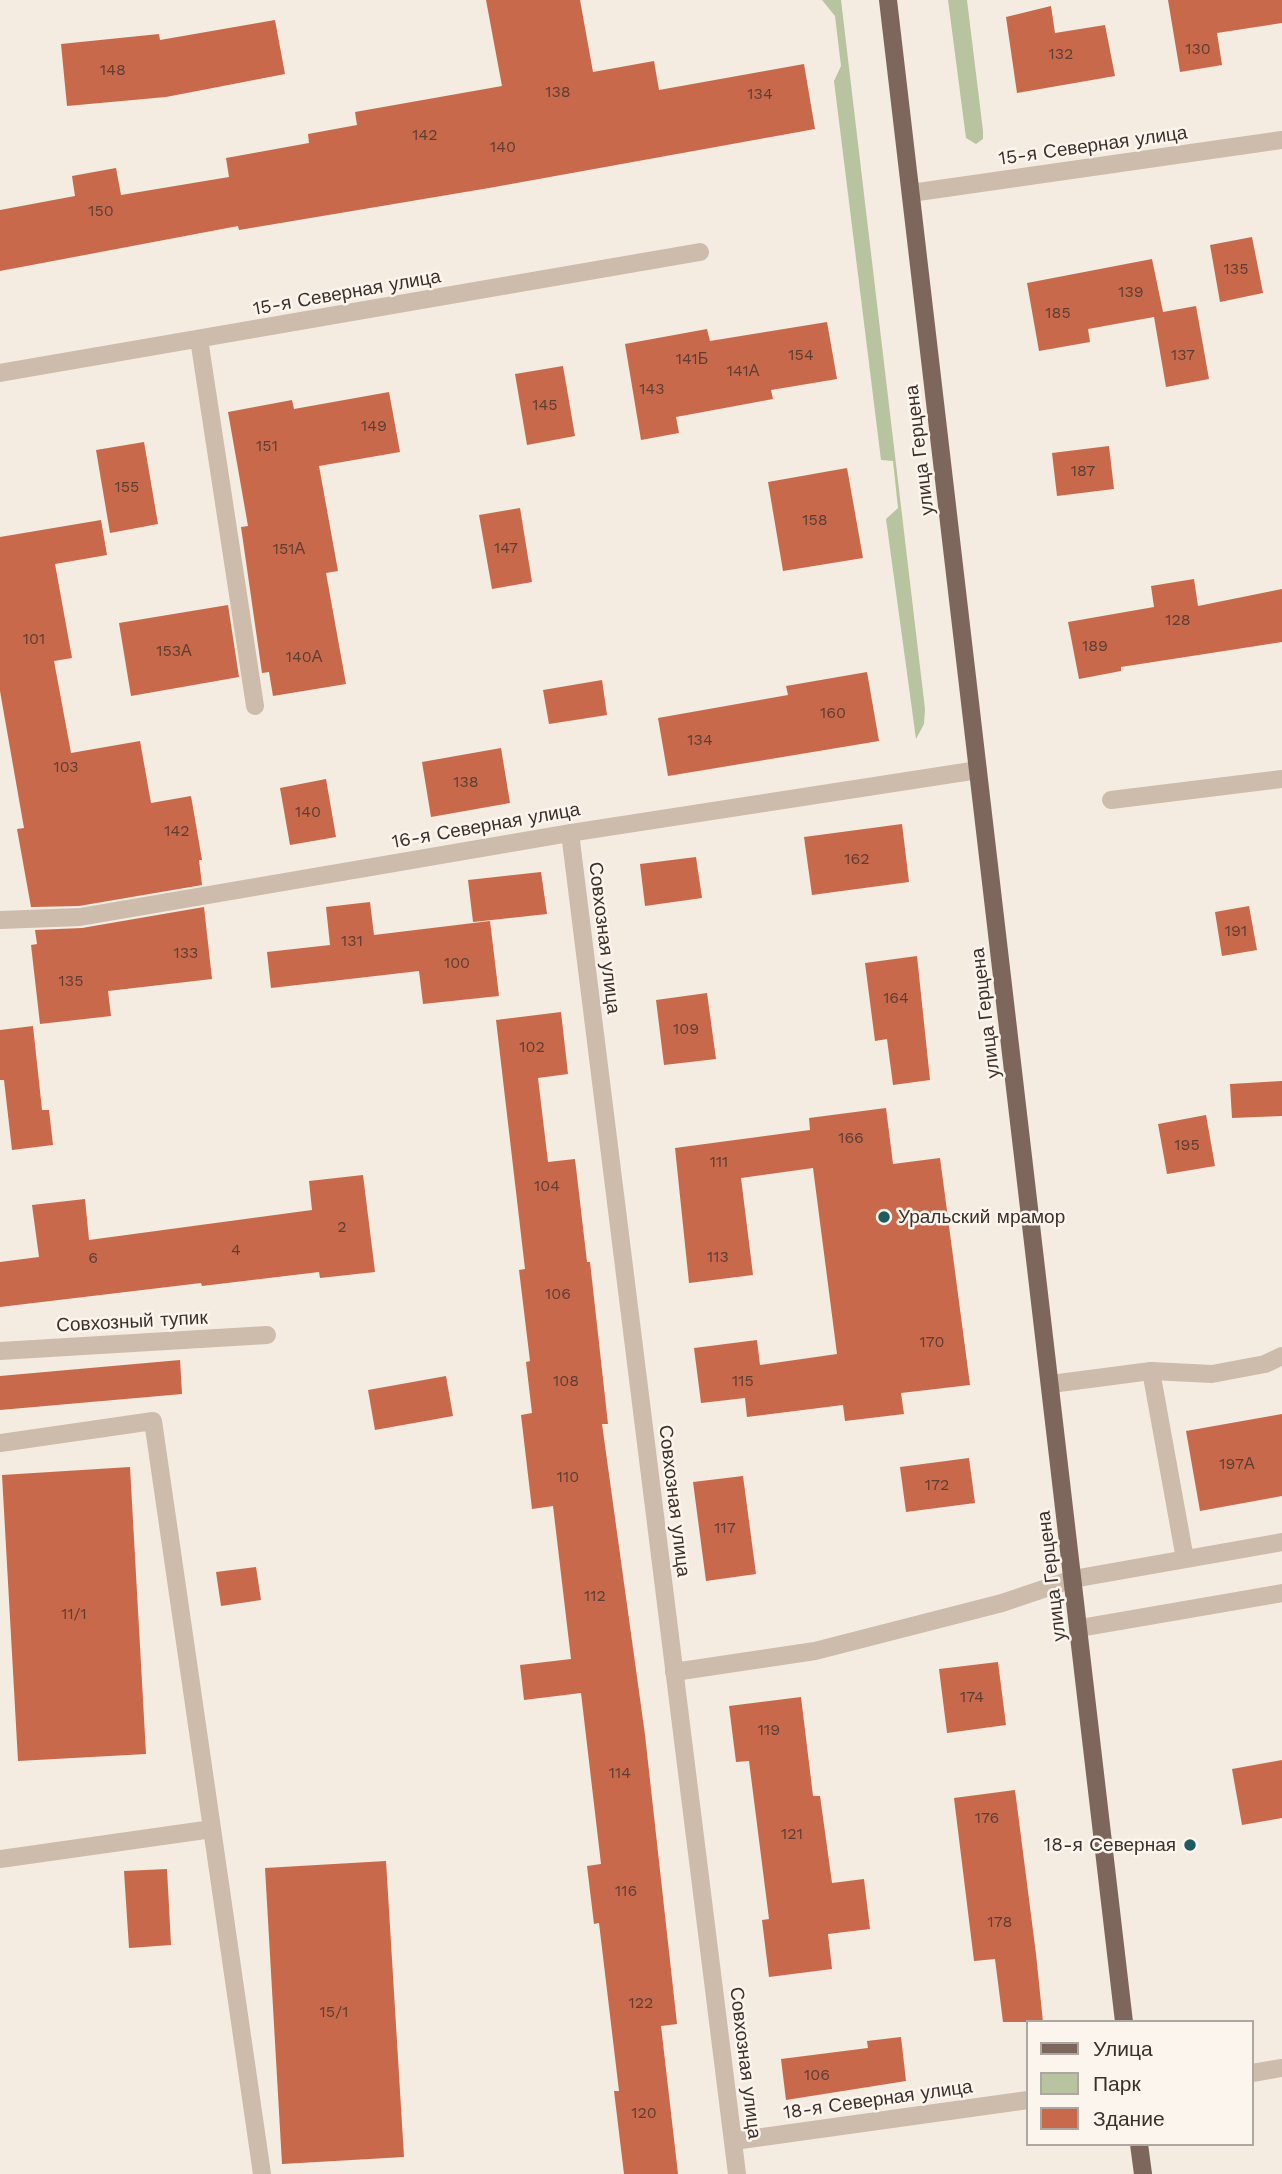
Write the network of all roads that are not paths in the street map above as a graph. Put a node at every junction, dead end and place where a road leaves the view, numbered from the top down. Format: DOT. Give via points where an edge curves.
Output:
graph roads {
  1 [pos="888,0"];
  2 [pos="1282,140"];
  3 [pos="911,193"];
  4 [pos="700,252"];
  5 [pos="199,340"];
  6 [pos="0,373"];
  7 [pos="255,706"];
  8 [pos="978,770"];
  9 [pos="1282,779"];
  10 [pos="1111,800"];
  11 [pos="570,833"];
  12 [pos="0,919"];
  13 [pos="267,1335"];
  14 [pos="0,1351"];
  15 [pos="1282,1356"];
  16 [pos="1151,1371"];
  17 [pos="1051,1384"];
  18 [pos="0,1443"];
  19 [pos="1282,1542"];
  20 [pos="1185,1559"];
  21 [pos="1073,1579"];
  22 [pos="1282,1593"];
  23 [pos="1080,1628"];
  24 [pos="674,1672"];
  25 [pos="212,1829"];
  26 [pos="0,1860"];
  27 [pos="1124,2020"];
  28 [pos="1282,2068"];
  29 [pos="1254,2073"];
  30 [pos="1026,2100"];
  31 [pos="734,2141"];
  32 [pos="1139,2146"];
  33 [pos="261,2174"];
  34 [pos="737,2174"];
  35 [pos="1143,2174"];
  1 -- 3 [label="main road, улица Герцена"];
  2 -- 3 [label="street, 15-я Северная улица"];
  3 -- 8 [label="main road, улица Герцена"];
  4 -- 5 [label="street, 15-я Северная улица"];
  5 -- 6 [label="street, 15-я Северная улица"];
  5 -- 7 [label="street"];
  8 -- 11 [label="street, 16-я Северная улица"];
  8 -- 17 [label="main road, улица Герцена"];
  9 -- 10 [label="street"];
  11 -- 12 [label="street, 16-я Северная улица" via="80,917"];
  11 -- 24 [label="street, Совхозная улица"];
  13 -- 14 [label="street, Совхозный тупик"];
  15 -- 16 [label="street" via="1265,1364 1212,1374"];
  16 -- 17 [label="street"];
  16 -- 20 [label="street"];
  17 -- 21 [label="main road, улица Герцена"];
  18 -- 25 [label="street" via="153,1421"];
  19 -- 20 [label="street"];
  20 -- 21 [label="street"];
  21 -- 23 [label="main road, улица Герцена"];
  21 -- 24 [label="street" via="1002,1603 815,1651"];
  22 -- 23 [label="street"];
  23 -- 27 [label="main road, улица Герцена"];
  24 -- 31 [label="street, Совхозная улица"];
  25 -- 26 [label="street"];
  25 -- 33 [label="street"];
  28 -- 29 [label="street"];
  30 -- 31 [label="street, 18-я Северная улица"];
  31 -- 34 [label="street, Совхозная улица"];
  32 -- 35 [label="main road"];
}
